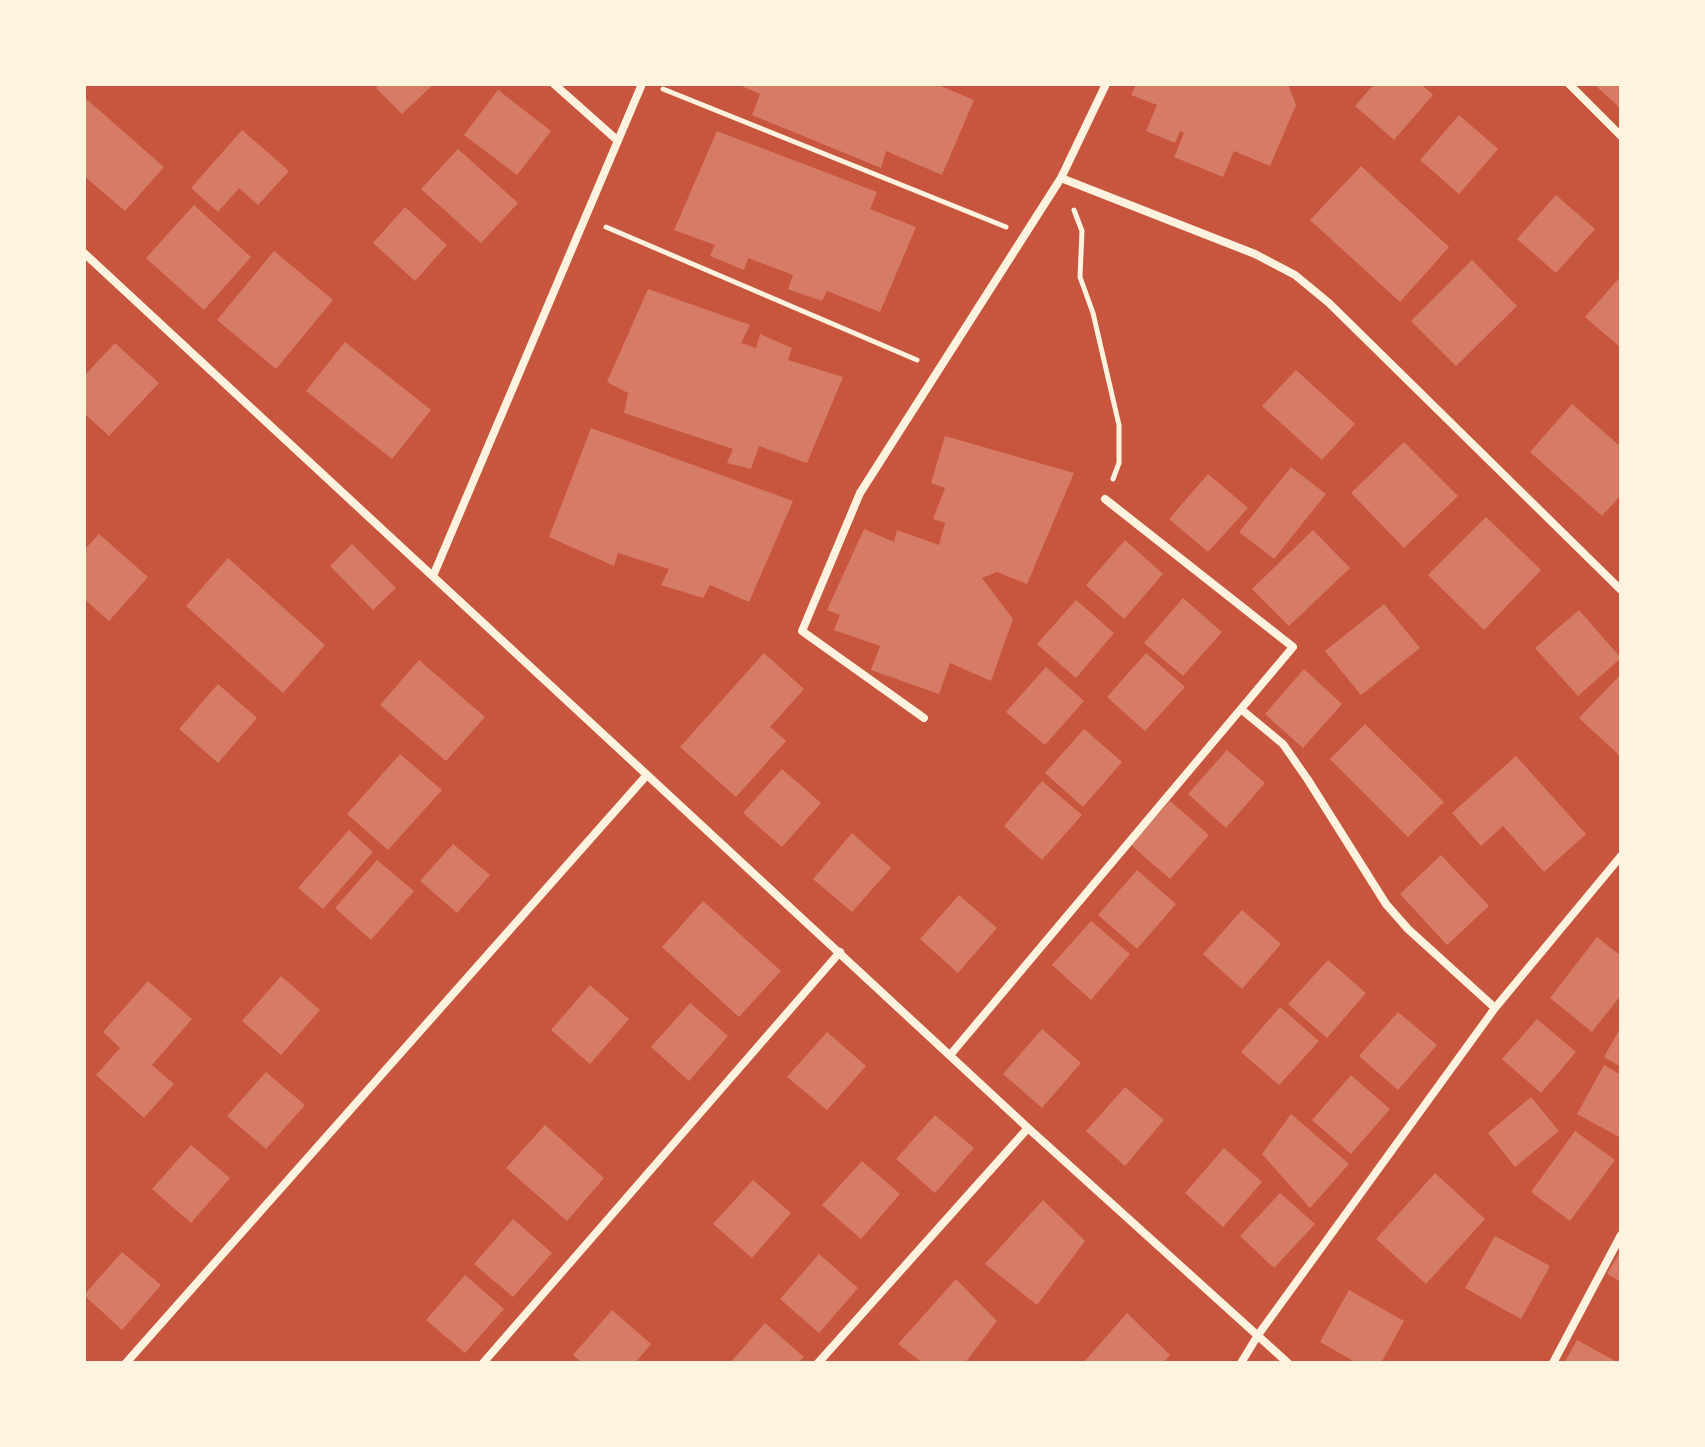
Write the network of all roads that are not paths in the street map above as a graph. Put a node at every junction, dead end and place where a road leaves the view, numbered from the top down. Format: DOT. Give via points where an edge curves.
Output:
graph roads {
  1 [pos="554,84"];
  2 [pos="642,84"];
  3 [pos="1106,84"];
  4 [pos="1569,84"];
  5 [pos="1621,136"];
  6 [pos="617,140"];
  7 [pos="1061,178"];
  8 [pos="84,253"];
  9 [pos="1105,499"];
  10 [pos="433,576"];
  11 [pos="1621,590"];
  12 [pos="1242,710"];
  13 [pos="924,718"];
  14 [pos="646,776"];
  15 [pos="1621,856"];
  16 [pos="840,952"];
  17 [pos="1495,1008"];
  18 [pos="951,1054"];
  19 [pos="1028,1128"];
  20 [pos="1621,1235"];
  21 [pos="1258,1335"];
  22 [pos="126,1363"];
  23 [pos="483,1363"];
  24 [pos="818,1363"];
  25 [pos="1241,1363"];
  26 [pos="1288,1363"];
  27 [pos="1553,1363"];
  1 -- 6 [label="street"];
  2 -- 6 [label="street"];
  3 -- 7 [label="street"];
  4 -- 5 [label="street"];
  6 -- 10 [label="street"];
  7 -- 11 [label="street" via="1255,254 1295,275"];
  7 -- 13 [label="street" via="860,493 802,631"];
  8 -- 10 [label="street"];
  9 -- 12 [label="street" via="1293,647"];
  10 -- 14 [label="street"];
  12 -- 17 [label="street" via="1283,744 1386,904"];
  12 -- 18 [label="street"];
  14 -- 16 [label="street"];
  14 -- 22 [label="street"];
  15 -- 17 [label="street"];
  16 -- 18 [label="street"];
  16 -- 23 [label="street"];
  17 -- 21 [label="street"];
  18 -- 19 [label="street"];
  19 -- 21 [label="street"];
  19 -- 24 [label="street"];
  20 -- 27 [label="street"];
  21 -- 25 [label="street"];
  21 -- 26 [label="street"];
}
